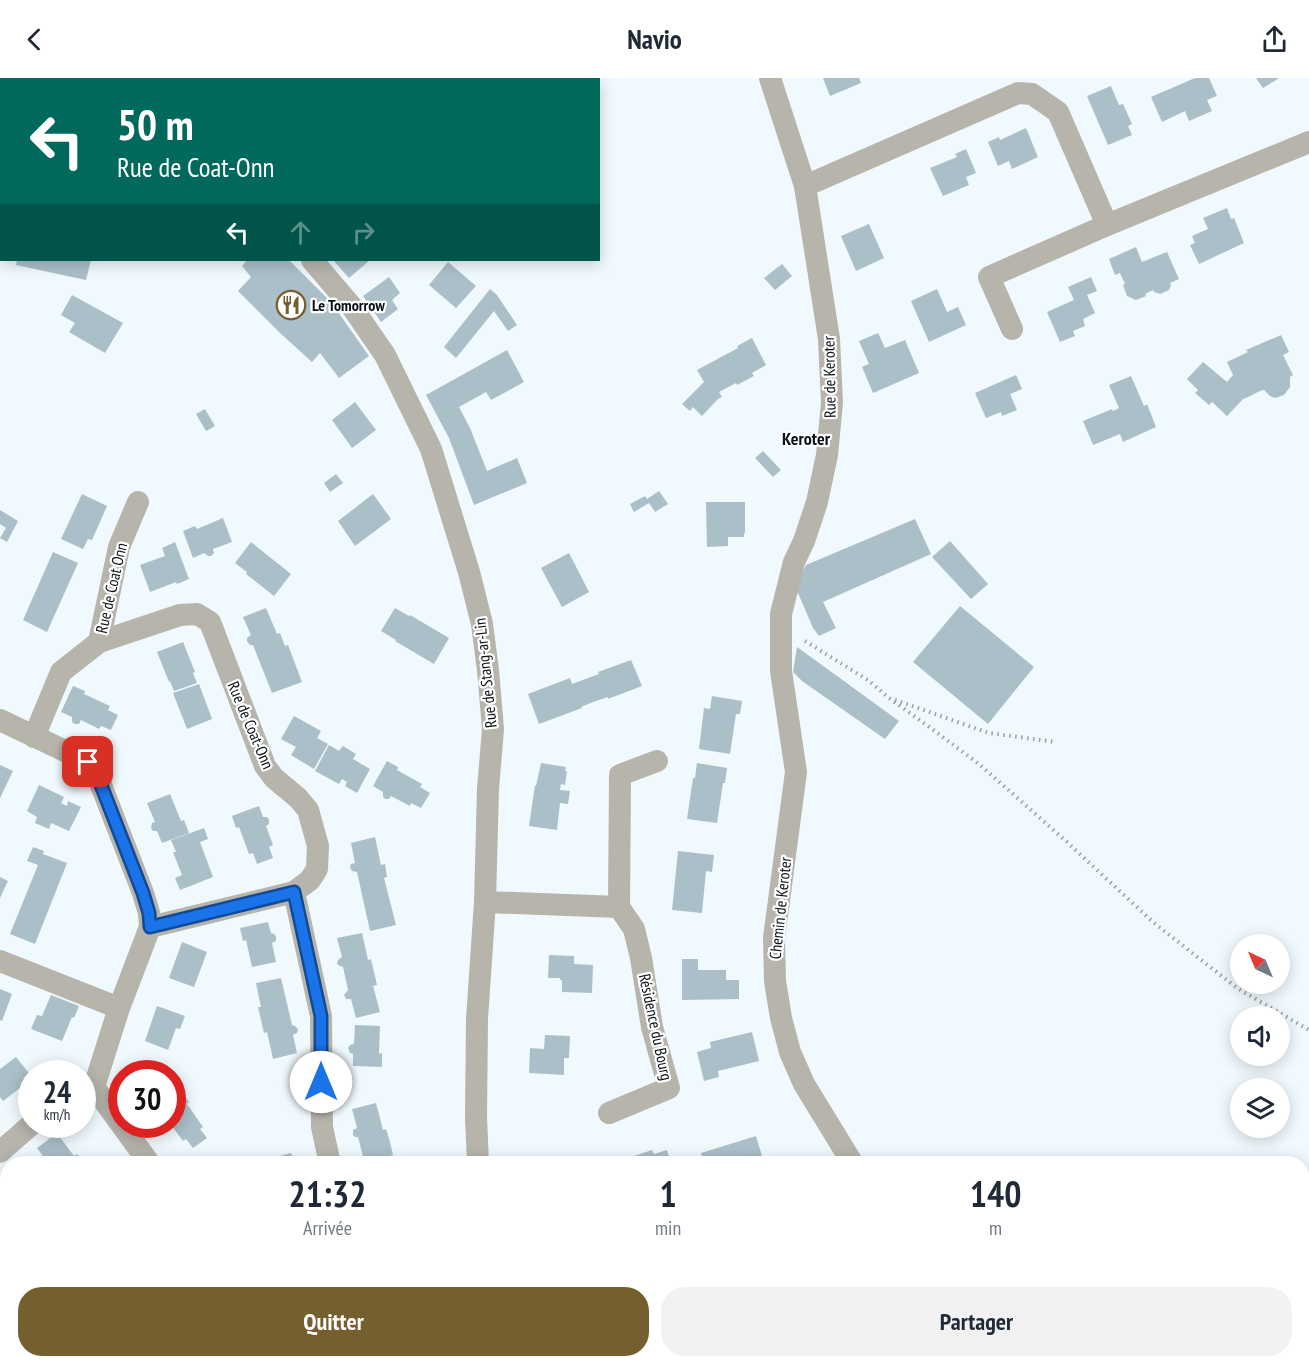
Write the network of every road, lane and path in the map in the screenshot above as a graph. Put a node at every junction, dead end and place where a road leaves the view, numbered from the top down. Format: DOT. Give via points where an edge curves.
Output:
graph roads {
  1 [pos="770,78"];
  2 [pos="1306,149"];
  3 [pos="805,186"];
  4 [pos="1107,225"];
  5 [pos="313,261"];
  6 [pos="1012,329"];
  7 [pos="138,502"];
  8 [pos="781,625"];
  9 [pos="99,642"];
  10 [pos="781,671"];
  11 [pos="889,698"];
  12 [pos="0,720"];
  13 [pos="34,737"];
  14 [pos="1056,742"];
  15 [pos="657,761"];
  16 [pos="294,892"];
  17 [pos="485,902"];
  18 [pos="619,907"];
  19 [pos="150,927"];
  20 [pos="0,961"];
  21 [pos="119,1008"];
  22 [pos="1309,1030"];
  23 [pos="96,1068"];
  24 [pos="96,1099"];
  25 [pos="609,1113"];
  26 [pos="18,1136"];
  27 [pos="0,1152"];
  28 [pos="143,1156"];
  29 [pos="328,1156"];
  30 [pos="478,1156"];
  31 [pos="848,1156"];
  1 -- 3 [label="street, Rue de Keroter"];
  2 -- 4 [label="street"];
  3 -- 4 [label="street" via="1018,93 1032,94 1058,112"];
  3 -- 8 [label="street, Rue de Keroter" via="829,339 832,403 817,502 795,562"];
  4 -- 6 [label="street" via="989,277"];
  5 -- 17 [label="street, Rue de Stang-ar-Lin" via="352,307 385,355 430,449 469,572 482,624 493,729"];
  7 -- 9 [label="street, Rue de Coat Onn" via="119,548"];
  8 -- 10 [label="street, Rue de Keroter"];
  8 -- 11 [label="path" via="868,680"];
  9 -- 13 [label="street, Rue de Coat-Onn" via="62,672"];
  9 -- 16 [label="street, Rue de Coat-Onn" via="180,615 197,614 210,622 265,766 308,810 318,846 317,868 310,880"];
  10 -- 31 [label="street, Chemin de Keroter" via="796,772 774,938 775,981 790,1052 804,1084"];
  11 -- 14 [label="path" via="989,733"];
  11 -- 22 [label="path" via="979,764 1154,923 1238,988"];
  12 -- 13 [label="street"];
  13 -- 19 [label="street" via="88,762 99,780 143,893"];
  15 -- 18 [label="street" via="620,775"];
  16 -- 19 [label="street"];
  16 -- 29 [label="street" via="321,1016 322,1127"];
  17 -- 18 [label="street"];
  17 -- 30 [label="street, Rue de Stang-ar-Lin" via="477,1019"];
  18 -- 25 [label="street, Résidence du Bourg" via="634,929 652,1027 669,1088"];
  19 -- 21 [label="street"];
  20 -- 21 [label="street"];
  21 -- 23 [label="street"];
  24 -- 28 [label="street"];
  26 -- 27 [label="street"];
}
